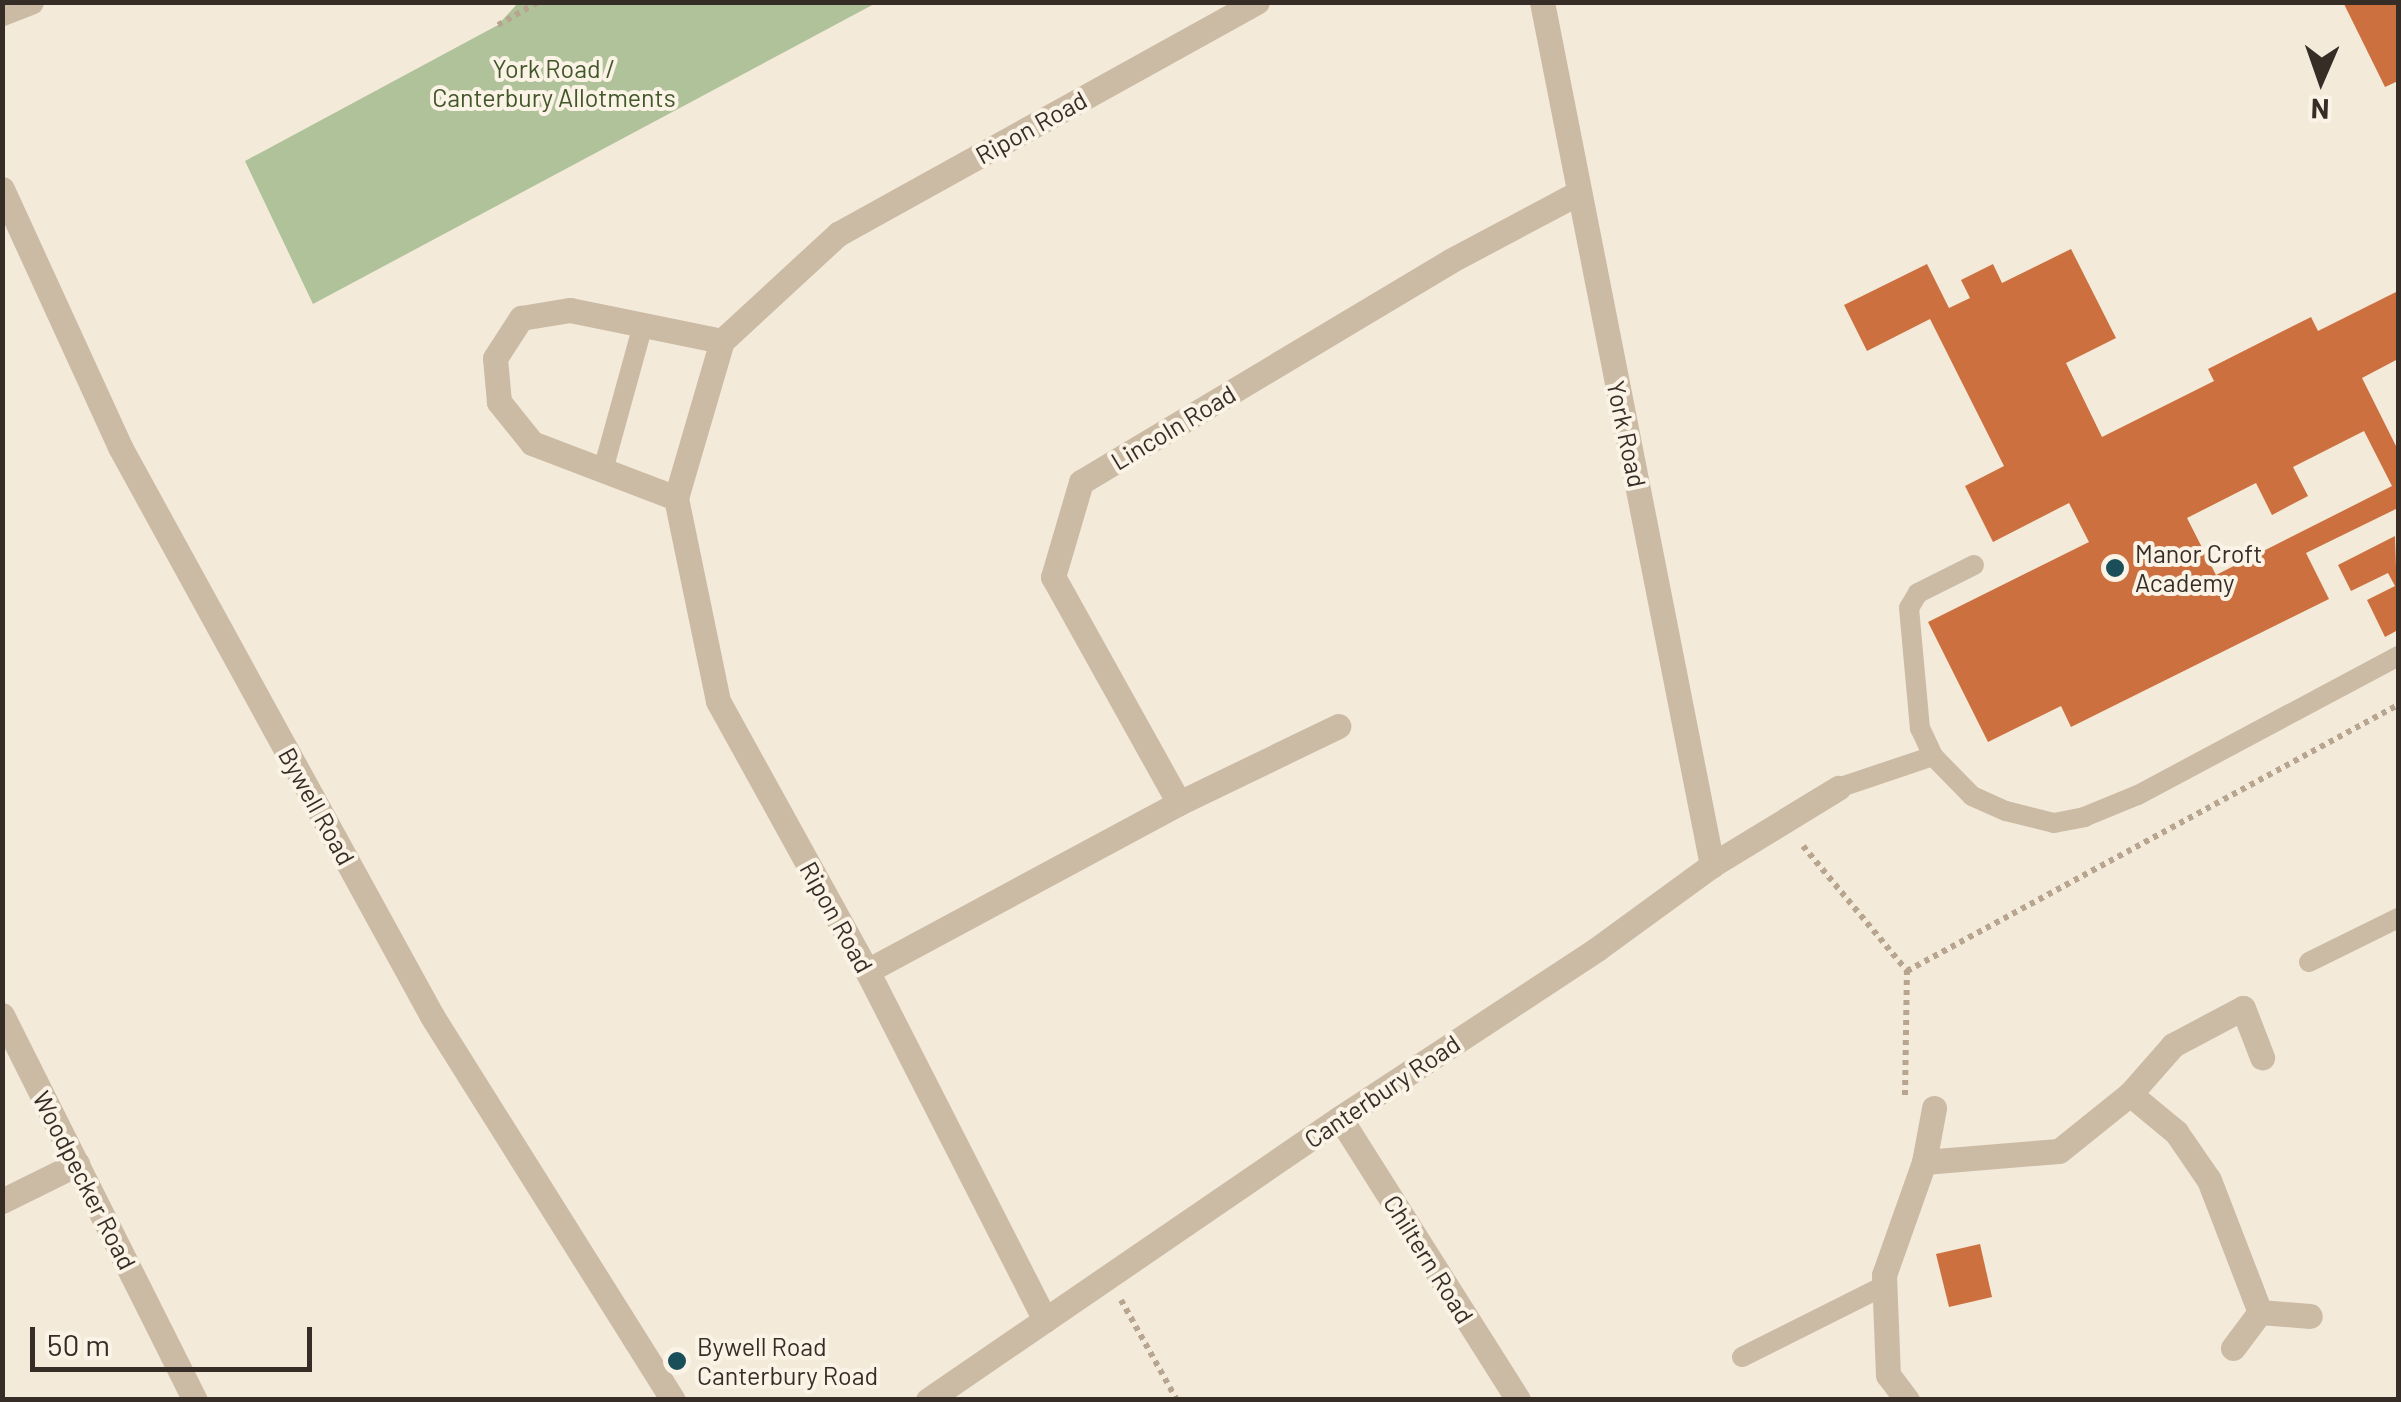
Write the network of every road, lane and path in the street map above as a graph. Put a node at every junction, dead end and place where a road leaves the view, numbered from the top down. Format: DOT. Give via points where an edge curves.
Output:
graph roads {
  1 [pos="31,2"];
  2 [pos="538,2"];
  3 [pos="1258,2"];
  4 [pos="1542,2"];
  5 [pos="2,13"];
  6 [pos="498,24"];
  7 [pos="2,189"];
  8 [pos="1576,194"];
  9 [pos="643,325"];
  10 [pos="722,341"];
  11 [pos="602,470"];
  12 [pos="676,498"];
  13 [pos="1974,564"];
  14 [pos="2398,656"];
  15 [pos="2398,705"];
  16 [pos="1338,726"];
  17 [pos="1932,756"];
  18 [pos="1838,788"];
  19 [pos="1180,804"];
  20 [pos="1783,822"];
  21 [pos="1712,865"];
  22 [pos="2398,918"];
  23 [pos="2310,962"];
  24 [pos="867,971"];
  25 [pos="1908,971"];
  26 [pos="2,1014"];
  27 [pos="2262,1057"];
  28 [pos="2130,1094"];
  29 [pos="1934,1108"];
  30 [pos="1340,1118"];
  31 [pos="1924,1162"];
  32 [pos="77,1164"];
  33 [pos="2,1200"];
  34 [pos="1108,1277"];
  35 [pos="1884,1286"];
  36 [pos="2260,1312"];
  37 [pos="2310,1316"];
  38 [pos="1045,1320"];
  39 [pos="2233,1348"];
  40 [pos="1742,1357"];
  41 [pos="195,1400"];
  42 [pos="673,1400"];
  43 [pos="928,1400"];
  44 [pos="1177,1400"];
  45 [pos="1518,1400"];
  46 [pos="1907,1400"];
  1 -- 5 [label="street"];
  2 -- 6 [label="path"];
  3 -- 10 [label="street, Ripon Road" via="838,234"];
  4 -- 8 [label="street, York Road"];
  7 -- 42 [label="street, Bywell Road" via="120,447 432,1016"];
  8 -- 19 [label="street, Lincoln Road" via="1450,261 1081,482 1053,576"];
  8 -- 21 [label="street, York Road"];
  9 -- 10 [label="street"];
  9 -- 11 [label="lane"];
  9 -- 11 [label="street" via="570,310 521,318 496,358 499,402 532,443"];
  10 -- 12 [label="street, Ripon Road"];
  11 -- 12 [label="street"];
  12 -- 24 [label="street, Ripon Road" via="718,702"];
  13 -- 17 [label="lane" via="1918,593 1909,608 1920,728"];
  14 -- 17 [label="lane" via="2138,795 2084,817 2054,823 2006,811 1972,796"];
  15 -- 25 [label="path"];
  16 -- 19 [label="street"];
  17 -- 18 [label="lane"];
  18 -- 20 [label="street, Canterbury Road"];
  19 -- 24 [label="street"];
  20 -- 21 [label="street, Canterbury Road"];
  20 -- 25 [label="path"];
  21 -- 30 [label="street, Canterbury Road" via="1596,950"];
  22 -- 23 [label="lane"];
  24 -- 38 [label="street, Ripon Road"];
  25 -- 29 [label="path" via="1905,1099"];
  26 -- 32 [label="street, Woodpecker Road"];
  27 -- 28 [label="street" via="2243,1008 2174,1045"];
  28 -- 31 [label="street" via="2059,1152"];
  28 -- 36 [label="street" via="2176,1132 2209,1180"];
  29 -- 31 [label="street"];
  30 -- 34 [label="street, Canterbury Road"];
  30 -- 45 [label="street, Chiltern Road"];
  31 -- 35 [label="street"];
  32 -- 33 [label="street"];
  32 -- 41 [label="street, Woodpecker Road"];
  34 -- 38 [label="street, Canterbury Road"];
  34 -- 44 [label="path"];
  35 -- 40 [label="lane"];
  35 -- 46 [label="street" via="1888,1375"];
  36 -- 37 [label="street"];
  36 -- 39 [label="street"];
  38 -- 43 [label="street, Canterbury Road"];
}
